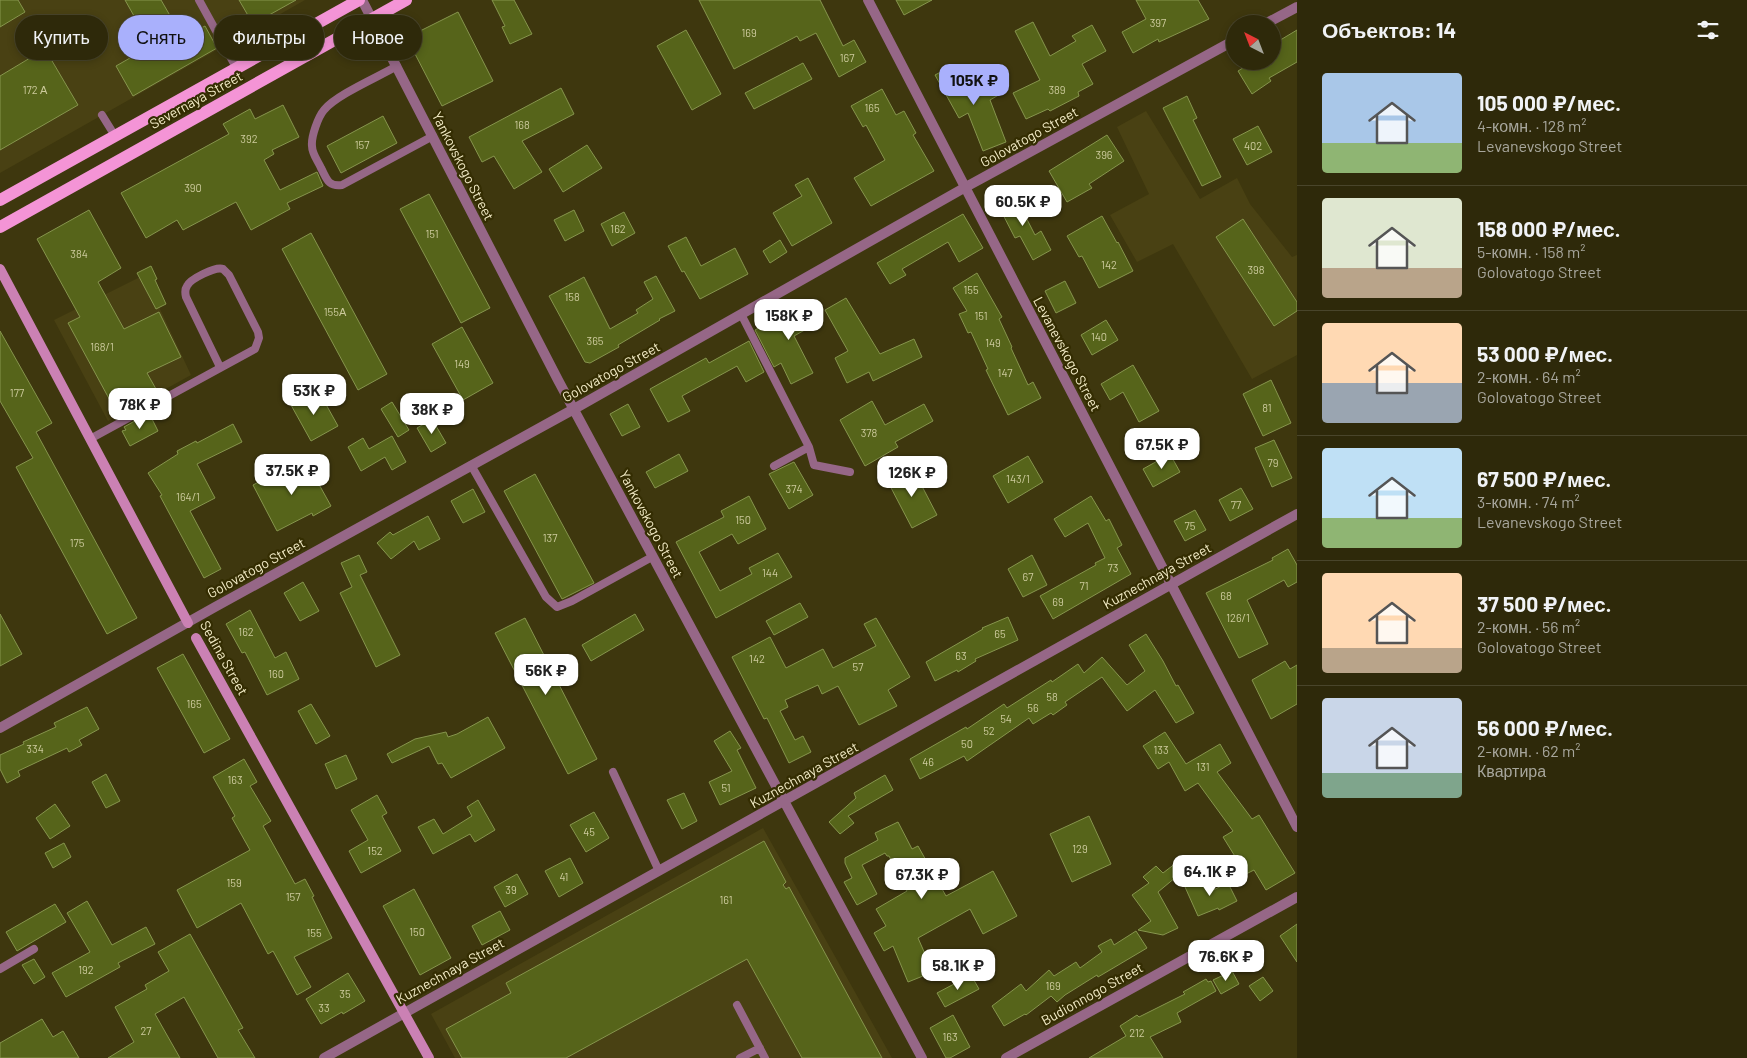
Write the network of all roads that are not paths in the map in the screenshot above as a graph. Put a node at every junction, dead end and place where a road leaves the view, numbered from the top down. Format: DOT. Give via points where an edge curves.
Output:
graph roads {
  1 [pos="199,0"];
  2 [pos="361,0"];
  3 [pos="406,0"];
  4 [pos="868,0"];
  5 [pos="1297,6"];
  6 [pos="370,15"];
  7 [pos="381,15"];
  8 [pos="1281,15"];
  9 [pos="334,42"];
  10 [pos="1226,45"];
  11 [pos="394,60"];
  12 [pos="397,66"];
  13 [pos="237,68"];
  14 [pos="102,114"];
  15 [pos="115,136"];
  16 [pos="433,136"];
  17 [pos="964,188"];
  18 [pos="0,200"];
  19 [pos="0,227"];
  20 [pos="0,269"];
  21 [pos="741,314"];
  22 [pos="220,367"];
  23 [pos="574,409"];
  24 [pos="90,438"];
  25 [pos="809,447"];
  26 [pos="472,465"];
  27 [pos="774,466"];
  28 [pos="850,472"];
  29 [pos="1297,514"];
  30 [pos="652,557"];
  31 [pos="1172,584"];
  32 [pos="188,623"];
  33 [pos="196,638"];
  34 [pos="0,728"];
  35 [pos="613,772"];
  36 [pos="784,802"];
  37 [pos="1297,827"];
  38 [pos="659,871"];
  39 [pos="1297,897"];
  40 [pos="34,948"];
  41 [pos="0,969"];
  42 [pos="737,1005"];
  43 [pos="404,1012"];
  44 [pos="760,1048"];
  45 [pos="324,1058"];
  46 [pos="429,1058"];
  47 [pos="740,1058"];
  48 [pos="765,1058"];
  49 [pos="922,1058"];
  50 [pos="1006,1058"];
  1 -- 13 [label="lane"];
  2 -- 6 [label="street, Yankovskogo Street"];
  2 -- 13 [label="main road, Severnaya Street"];
  3 -- 7 [label="main road, Severnaya Street"];
  4 -- 17 [label="street, Levanevskogo Street"];
  5 -- 8 [label="street"];
  9 -- 19 [label="main road, Severnaya Street"];
  10 -- 17 [label="street, Golovatogo Street"];
  11 -- 12 [label="street, Yankovskogo Street"];
  12 -- 16 [label="street, Yankovskogo Street"];
  12 -- 16 [label="lane" via="332,102 322,111 316,124 312,146 314,154 329,182 342,186"];
  13 -- 15 [label="main road, Severnaya Street"];
  14 -- 15 [label="lane"];
  15 -- 18 [label="main road, Severnaya Street"];
  16 -- 23 [label="street, Yankovskogo Street"];
  17 -- 21 [label="street, Golovatogo Street"];
  17 -- 31 [label="street, Levanevskogo Street"];
  20 -- 24 [label="main road, Sedina Street"];
  21 -- 23 [label="street, Golovatogo Street"];
  21 -- 25 [label="lane"];
  22 -- 22 [label="lane" via="255,349 260,338 229,275 218,268 192,280 185,291"];
  22 -- 24 [label="lane"];
  23 -- 26 [label="street, Golovatogo Street"];
  23 -- 30 [label="street, Yankovskogo Street"];
  24 -- 32 [label="main road, Sedina Street"];
  25 -- 27 [label="lane"];
  25 -- 28 [label="lane" via="814,465"];
  26 -- 30 [label="lane" via="546,597 557,607 572,602"];
  26 -- 32 [label="street, Golovatogo Street"];
  29 -- 31 [label="street, Kuznechnaya Street"];
  30 -- 36 [label="street, Yankovskogo Street"];
  31 -- 36 [label="street, Kuznechnaya Street"];
  31 -- 37 [label="street, Levanevskogo Street"];
  32 -- 33 [label="street, Sedina Street"];
  32 -- 34 [label="street, Golovatogo Street"];
  33 -- 43 [label="main road, Sedina Street"];
  35 -- 38 [label="lane"];
  36 -- 38 [label="street, Kuznechnaya Street"];
  36 -- 49 [label="street, Yankovskogo Street"];
  38 -- 43 [label="street, Kuznechnaya Street"];
  39 -- 50 [label="street, Budionnogo Street"];
  40 -- 41 [label="lane"];
  42 -- 44 [label="lane"];
  43 -- 45 [label="street, Kuznechnaya Street"];
  43 -- 46 [label="main road, Sedina Street"];
  44 -- 47 [label="lane"];
  44 -- 48 [label="lane"];
}
